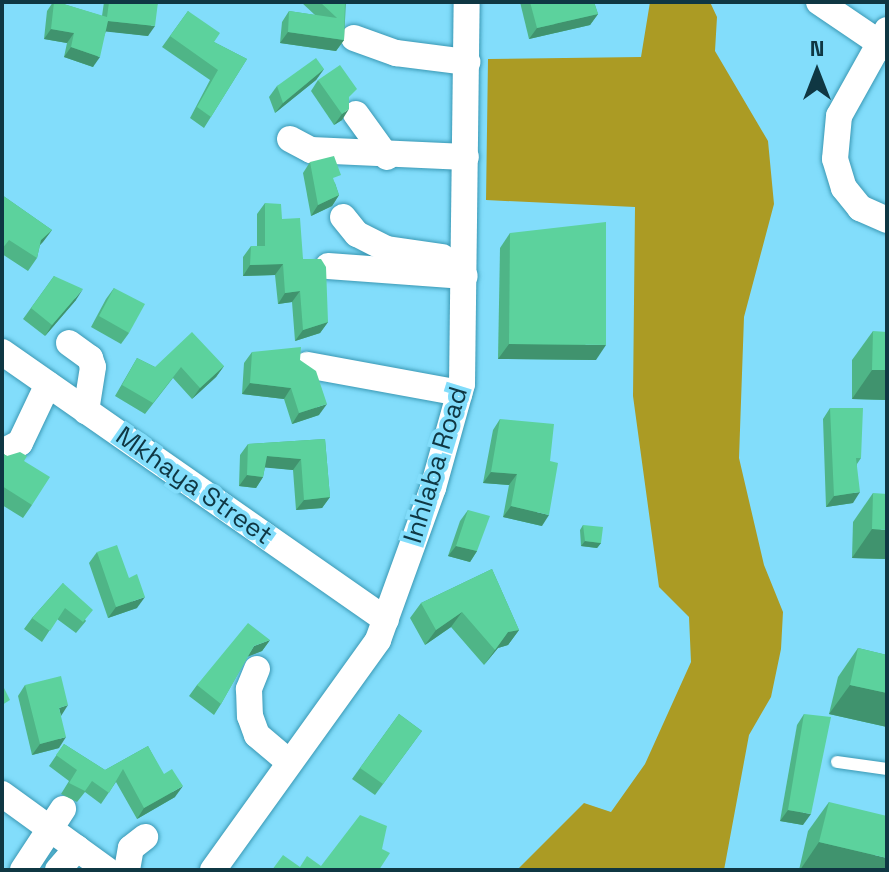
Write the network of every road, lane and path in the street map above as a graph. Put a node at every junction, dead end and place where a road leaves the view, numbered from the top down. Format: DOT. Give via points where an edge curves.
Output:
graph roads {
  1 [pos="467,2"];
  2 [pos="819,2"];
  3 [pos="354,38"];
  4 [pos="885,40"];
  5 [pos="467,62"];
  6 [pos="356,114"];
  7 [pos="290,139"];
  8 [pos="387,157"];
  9 [pos="466,157"];
  10 [pos="343,217"];
  11 [pos="887,220"];
  12 [pos="465,265"];
  13 [pos="328,266"];
  14 [pos="69,343"];
  15 [pos="2,352"];
  16 [pos="307,365"];
  17 [pos="48,384"];
  18 [pos="459,393"];
  19 [pos="86,411"];
  20 [pos="2,452"];
  21 [pos="386,620"];
  22 [pos="257,669"];
  23 [pos="289,762"];
  24 [pos="837,762"];
  25 [pos="887,769"];
  26 [pos="2,794"];
  27 [pos="56,819"];
  28 [pos="145,837"];
  29 [pos="77,848"];
  30 [pos="23,870"];
  31 [pos="58,870"];
  32 [pos="107,870"];
  33 [pos="127,870"];
  34 [pos="213,870"];
  1 -- 5 [label="street, Inhlaba Road"];
  2 -- 4 [label="street"];
  3 -- 5 [label="street" via="396,53"];
  4 -- 11 [label="street" via="839,116 835,159 844,188 860,208"];
  5 -- 9 [label="street, Inhlaba Road"];
  6 -- 8 [label="street"];
  7 -- 8 [label="street" via="311,150"];
  8 -- 9 [label="street"];
  9 -- 12 [label="street, Inhlaba Road"];
  10 -- 12 [label="street" via="357,234 387,249"];
  12 -- 13 [label="street"];
  12 -- 18 [label="street, Inhlaba Road"];
  14 -- 19 [label="street" via="90,358 93,367"];
  15 -- 17 [label="street, Mkhaya Street"];
  16 -- 18 [label="street"];
  17 -- 19 [label="street, Mkhaya Street"];
  17 -- 20 [label="street" via="20,443"];
  18 -- 21 [label="street, Inhlaba Road" via="433,488"];
  19 -- 21 [label="street, Mkhaya Street"];
  21 -- 23 [label="street, Inhlaba Road" via="378,640"];
  22 -- 23 [label="street" via="249,689 250,716 257,735"];
  23 -- 34 [label="street, Inhlaba Road"];
  24 -- 25 [label="lane"];
  26 -- 27 [label="street"];
  27 -- 29 [label="street"];
  27 -- 30 [label="street"];
  28 -- 33 [label="street" via="131,848"];
  29 -- 31 [label="street"];
  29 -- 32 [label="street"];
}
